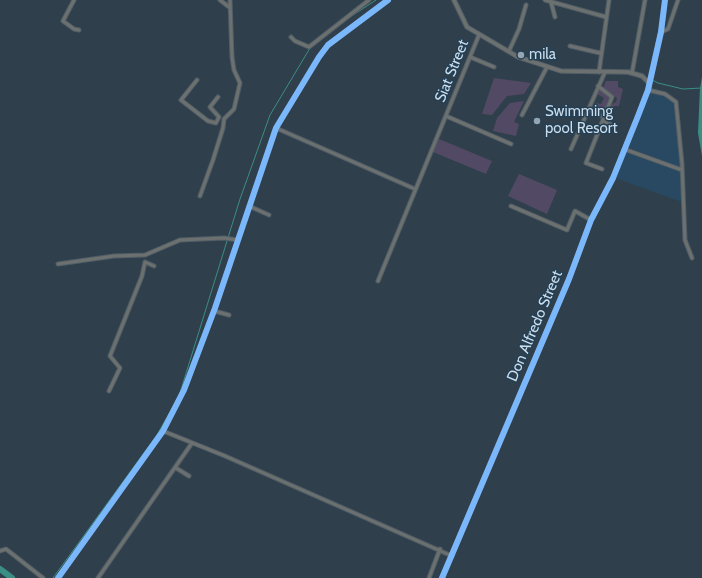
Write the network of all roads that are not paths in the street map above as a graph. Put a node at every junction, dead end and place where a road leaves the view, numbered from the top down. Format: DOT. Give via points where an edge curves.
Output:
graph roads {
  1 [pos="74,0"];
  2 [pos="220,0"];
  3 [pos="230,0"];
  4 [pos="369,0"];
  5 [pos="388,0"];
  6 [pos="454,0"];
  7 [pos="545,0"];
  8 [pos="609,0"];
  9 [pos="645,0"];
  10 [pos="665,0"];
  11 [pos="678,0"];
  12 [pos="551,2"];
  13 [pos="526,5"];
  14 [pos="229,7"];
  15 [pos="555,17"];
  16 [pos="606,17"];
  17 [pos="79,30"];
  18 [pos="661,32"];
  19 [pos="479,35"];
  20 [pos="291,37"];
  21 [pos="570,46"];
  22 [pos="509,51"];
  23 [pos="600,53"];
  24 [pos="470,57"];
  25 [pos="494,67"];
  26 [pos="547,67"];
  27 [pos="599,72"];
  28 [pos="605,72"];
  29 [pos="632,73"];
  30 [pos="197,80"];
  31 [pos="649,83"];
  32 [pos="598,86"];
  33 [pos="648,90"];
  34 [pos="218,97"];
  35 [pos="588,110"];
  36 [pos="522,115"];
  37 [pos="446,116"];
  38 [pos="603,119"];
  39 [pos="612,125"];
  40 [pos="276,128"];
  41 [pos="511,144"];
  42 [pos="571,149"];
  43 [pos="624,149"];
  44 [pos="602,169"];
  45 [pos="682,170"];
  46 [pos="415,189"];
  47 [pos="200,196"];
  48 [pos="249,206"];
  49 [pos="511,206"];
  50 [pos="269,215"];
  51 [pos="592,220"];
  52 [pos="236,240"];
  53 [pos="692,258"];
  54 [pos="58,264"];
  55 [pos="154,266"];
  56 [pos="378,280"];
  57 [pos="214,311"];
  58 [pos="230,315"];
  59 [pos="109,391"];
  60 [pos="163,431"];
  61 [pos="192,443"];
  62 [pos="176,468"];
  63 [pos="189,476"];
  64 [pos="440,549"];
  65 [pos="0,551"];
  66 [pos="452,556"];
  67 [pos="43,578"];
  68 [pos="58,578"];
  69 [pos="98,578"];
  70 [pos="429,578"];
  71 [pos="442,578"];
  1 -- 17 [label="street" via="62,21"];
  2 -- 14 [label="street"];
  3 -- 14 [label="street"];
  4 -- 20 [label="street" via="309,47"];
  5 -- 40 [label="street" via="328,46 318,57"];
  6 -- 19 [label="street" via="467,27"];
  7 -- 12 [label="street"];
  8 -- 16 [label="street"];
  9 -- 29 [label="street"];
  10 -- 18 [label="street, Don Alfredo Street"];
  11 -- 18 [label="street" via="668,29"];
  12 -- 15 [label="street"];
  12 -- 16 [label="street"];
  13 -- 22 [label="street" via="520,29"];
  14 -- 47 [label="street" via="232,57 240,83 234,109 224,119"];
  16 -- 23 [label="street"];
  18 -- 31 [label="street, Don Alfredo Street"];
  19 -- 22 [label="street"];
  19 -- 24 [label="street, Siat Street"];
  21 -- 23 [label="street"];
  22 -- 26 [label="street"];
  23 -- 27 [label="street"];
  24 -- 25 [label="street"];
  24 -- 37 [label="street, Siat Street"];
  26 -- 27 [label="street" via="561,71"];
  26 -- 36 [label="street"];
  27 -- 28 [label="street"];
  28 -- 29 [label="street"];
  28 -- 32 [label="street"];
  29 -- 31 [label="street" via="642,76"];
  30 -- 34 [label="street" via="181,100 208,121 216,123 219,117 210,107"];
  31 -- 33 [label="street, Don Alfredo Street"];
  32 -- 35 [label="street"];
  32 -- 38 [label="street" via="612,97"];
  33 -- 43 [label="street, Don Alfredo Street"];
  33 -- 45 [label="street" via="665,94 676,102"];
  35 -- 38 [label="street"];
  35 -- 42 [label="street"];
  37 -- 41 [label="street"];
  37 -- 46 [label="street, Siat Street"];
  38 -- 39 [label="street"];
  38 -- 44 [label="street" via="586,163"];
  40 -- 46 [label="street"];
  40 -- 48 [label="street"];
  43 -- 45 [label="street"];
  43 -- 51 [label="street, Don Alfredo Street"];
  45 -- 53 [label="street" via="685,240"];
  46 -- 56 [label="street, Siat Street"];
  48 -- 50 [label="street"];
  48 -- 52 [label="street"];
  49 -- 51 [label="street" via="568,230 575,211"];
  51 -- 66 [label="street, Don Alfredo Street"];
  52 -- 54 [label="street" via="180,240 145,256 114,256"];
  52 -- 57 [label="street"];
  55 -- 59 [label="street" via="145,262 142,276 110,356 120,368"];
  57 -- 58 [label="street"];
  57 -- 60 [label="street" via="184,390"];
  60 -- 61 [label="street"];
  60 -- 68 [label="street"];
  61 -- 62 [label="street"];
  61 -- 64 [label="street"];
  62 -- 63 [label="street"];
  62 -- 69 [label="street"];
  64 -- 66 [label="street"];
  64 -- 70 [label="street"];
  65 -- 67 [label="street" via="6,549"];
  66 -- 71 [label="street, Don Alfredo Street"];
}
